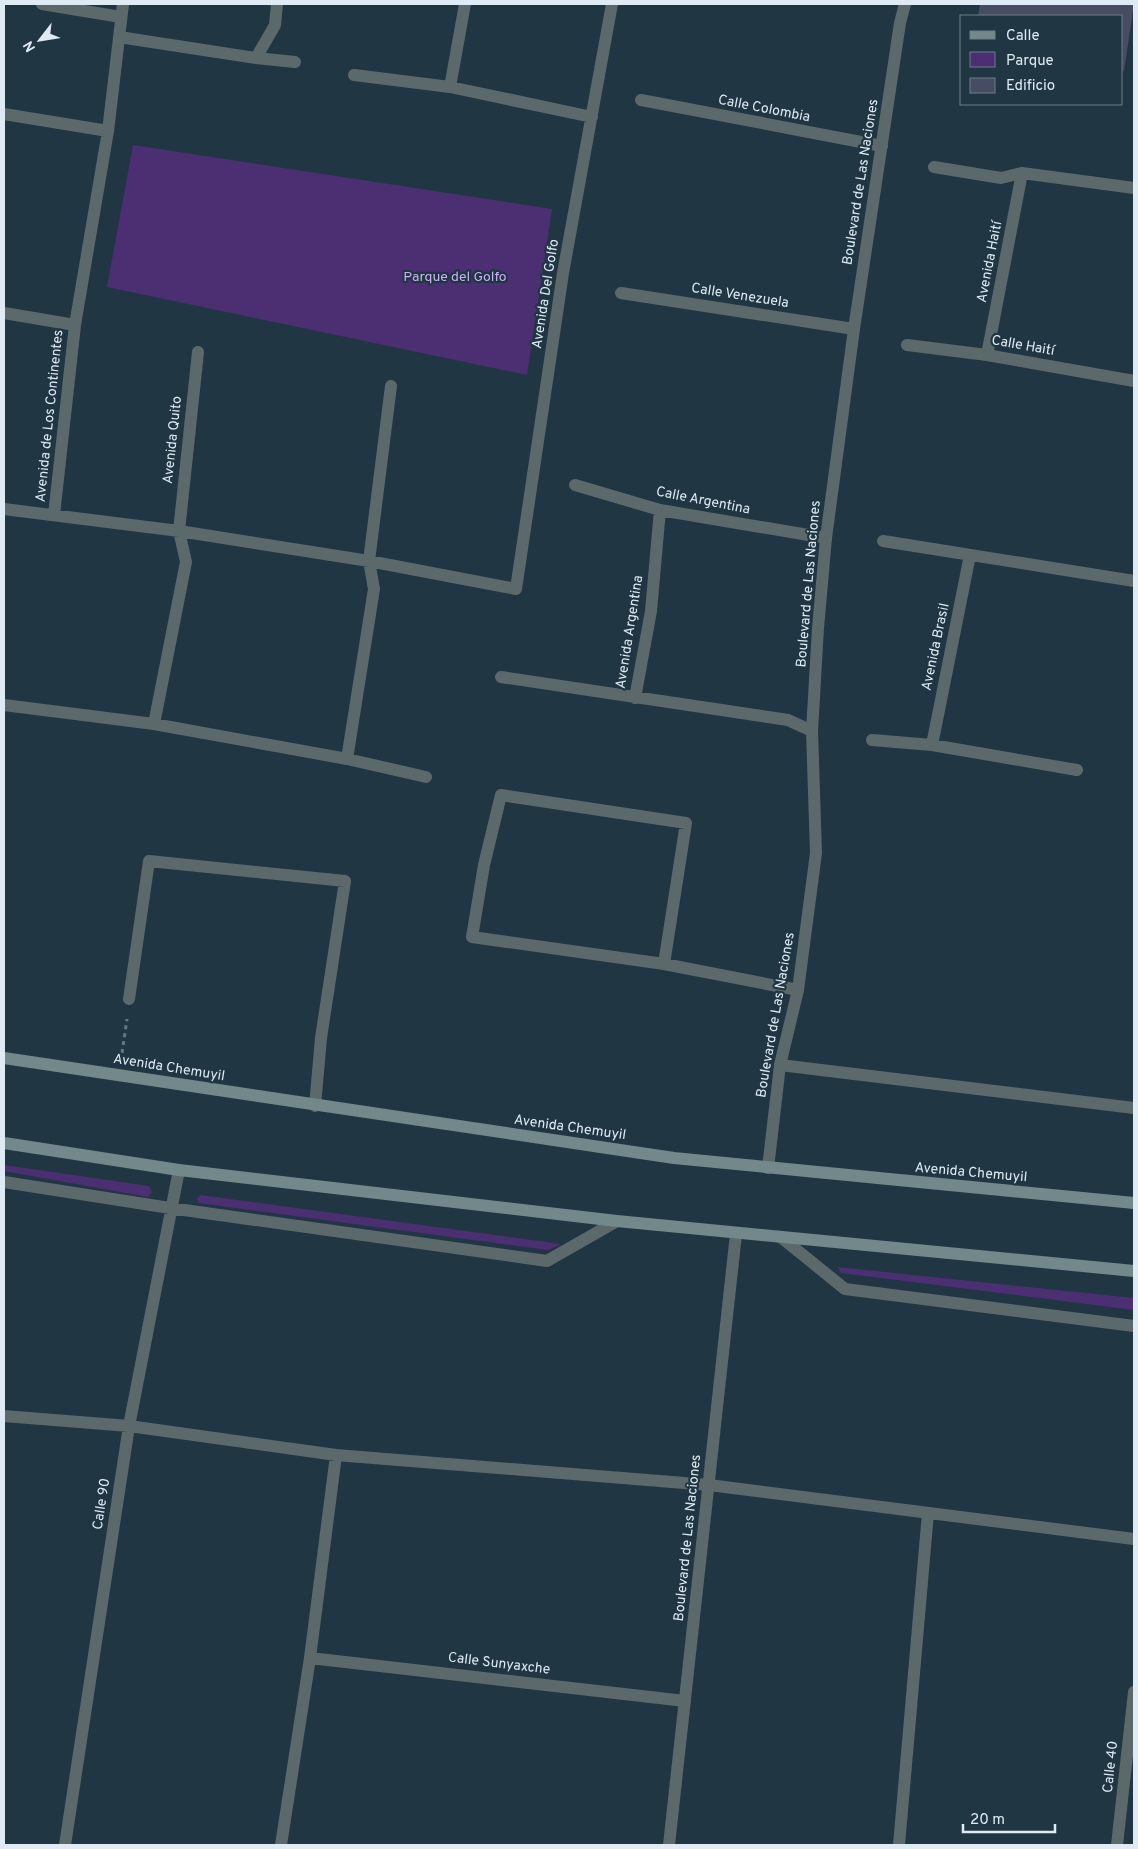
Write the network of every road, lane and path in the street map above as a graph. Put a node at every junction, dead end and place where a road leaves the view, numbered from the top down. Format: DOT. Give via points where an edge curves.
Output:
graph roads {
  1 [pos="42,4"];
  2 [pos="123,4"];
  3 [pos="277,4"];
  4 [pos="465,4"];
  5 [pos="612,4"];
  6 [pos="905,4"];
  7 [pos="121,17"];
  8 [pos="119,37"];
  9 [pos="256,58"];
  10 [pos="295,62"];
  11 [pos="354,75"];
  12 [pos="450,87"];
  13 [pos="641,100"];
  14 [pos="4,114"];
  15 [pos="592,117"];
  16 [pos="108,131"];
  17 [pos="882,146"];
  18 [pos="934,167"];
  19 [pos="1022,174"];
  20 [pos="1134,188"];
  21 [pos="621,293"];
  22 [pos="4,313"];
  23 [pos="75,325"];
  24 [pos="854,329"];
  25 [pos="907,345"];
  26 [pos="198,352"];
  27 [pos="987,355"];
  28 [pos="1134,381"];
  29 [pos="391,386"];
  30 [pos="575,485"];
  31 [pos="4,509"];
  32 [pos="660,510"];
  33 [pos="54,515"];
  34 [pos="179,531"];
  35 [pos="826,538"];
  36 [pos="884,541"];
  37 [pos="970,556"];
  38 [pos="370,561"];
  39 [pos="1134,581"];
  40 [pos="516,589"];
  41 [pos="501,677"];
  42 [pos="635,698"];
  43 [pos="4,705"];
  44 [pos="154,724"];
  45 [pos="812,730"];
  46 [pos="872,740"];
  47 [pos="932,745"];
  48 [pos="347,759"];
  49 [pos="1077,770"];
  50 [pos="426,777"];
  51 [pos="664,964"];
  52 [pos="798,990"];
  53 [pos="129,999"];
  54 [pos="4,1058"];
  55 [pos="780,1065"];
  56 [pos="120,1076"];
  57 [pos="315,1106"];
  58 [pos="1134,1108"];
  59 [pos="4,1143"];
  60 [pos="768,1168"];
  61 [pos="179,1170"];
  62 [pos="4,1182"];
  63 [pos="1134,1204"];
  64 [pos="170,1208"];
  65 [pos="618,1221"];
  66 [pos="736,1234"];
  67 [pos="782,1238"];
  68 [pos="1134,1271"];
  69 [pos="1134,1326"];
  70 [pos="4,1416"];
  71 [pos="129,1426"];
  72 [pos="336,1455"];
  73 [pos="709,1485"];
  74 [pos="928,1514"];
  75 [pos="1134,1539"];
  76 [pos="310,1658"];
  77 [pos="1134,1692"];
  78 [pos="685,1701"];
  79 [pos="65,1845"];
  80 [pos="280,1845"];
  81 [pos="669,1845"];
  82 [pos="899,1845"];
  83 [pos="1117,1845"];
  1 -- 7 [label="street"];
  2 -- 7 [label="street, Avenida de Los Continentes"];
  3 -- 9 [label="street" via="275,25"];
  4 -- 12 [label="street"];
  5 -- 15 [label="street, Avenida Del Golfo"];
  6 -- 17 [label="street, Boulevard de Las Naciones"];
  7 -- 8 [label="street, Avenida de Los Continentes"];
  8 -- 9 [label="street"];
  8 -- 16 [label="street, Avenida de Los Continentes"];
  9 -- 10 [label="street"];
  11 -- 12 [label="street"];
  12 -- 15 [label="street"];
  13 -- 17 [label="street, Calle Colombia"];
  14 -- 16 [label="street"];
  15 -- 40 [label="street, Avenida Del Golfo" via="563,273"];
  16 -- 23 [label="street, Avenida de Los Continentes"];
  17 -- 24 [label="street, Boulevard de Las Naciones"];
  18 -- 19 [label="street" via="1001,178"];
  19 -- 20 [label="street"];
  19 -- 27 [label="street, Avenida Haití"];
  21 -- 24 [label="street, Calle Venezuela"];
  22 -- 23 [label="street"];
  23 -- 33 [label="street, Avenida de Los Continentes"];
  24 -- 35 [label="street, Boulevard de Las Naciones"];
  25 -- 27 [label="street, Calle Haití"];
  26 -- 34 [label="street, Avenida Quito"];
  27 -- 28 [label="street, Calle Haití"];
  29 -- 38 [label="street"];
  30 -- 32 [label="street, Calle Argentina"];
  31 -- 33 [label="street"];
  32 -- 35 [label="street, Calle Argentina"];
  32 -- 42 [label="street, Avenida Argentina" via="650,611"];
  33 -- 34 [label="street, Avenida de Los Continentes"];
  34 -- 38 [label="street, Avenida de Los Continentes"];
  34 -- 44 [label="street, Avenida Quito" via="186,562"];
  35 -- 45 [label="street, Boulevard de Las Naciones"];
  36 -- 37 [label="street"];
  37 -- 39 [label="street"];
  37 -- 47 [label="street, Avenida Brasil"];
  38 -- 40 [label="street, Avenida de Los Continentes"];
  38 -- 48 [label="street" via="374,589"];
  41 -- 42 [label="street"];
  42 -- 45 [label="street, Avenida Argentina" via="788,720"];
  43 -- 44 [label="street"];
  44 -- 48 [label="street"];
  45 -- 52 [label="street, Boulevard de Las Naciones" via="816,853"];
  46 -- 47 [label="street"];
  47 -- 49 [label="street"];
  48 -- 50 [label="street"];
  51 -- 51 [label="street" via="686,823 501,795 484,865 472,937"];
  51 -- 52 [label="street"];
  52 -- 55 [label="street, Boulevard de Las Naciones"];
  53 -- 56 [label="path"];
  53 -- 57 [label="street" via="149,861 345,881 321,1038"];
  54 -- 56 [label="main road, Avenida Chemuyil"];
  55 -- 58 [label="street"];
  55 -- 60 [label="street, Boulevard de Las Naciones"];
  56 -- 57 [label="main road, Avenida Chemuyil"];
  57 -- 60 [label="main road, Avenida Chemuyil" via="674,1158"];
  59 -- 61 [label="main road"];
  60 -- 63 [label="main road, Avenida Chemuyil"];
  61 -- 64 [label="street, Calle 90"];
  61 -- 65 [label="main road"];
  62 -- 64 [label="street"];
  64 -- 65 [label="street" via="547,1261"];
  64 -- 71 [label="street, Calle 90"];
  65 -- 66 [label="main road"];
  66 -- 67 [label="main road"];
  66 -- 73 [label="street, Boulevard de Las Naciones"];
  67 -- 68 [label="main road"];
  67 -- 69 [label="street" via="845,1289"];
  70 -- 71 [label="street"];
  71 -- 72 [label="street"];
  71 -- 79 [label="street, Calle 90"];
  72 -- 73 [label="street"];
  72 -- 76 [label="street"];
  73 -- 74 [label="street"];
  73 -- 78 [label="street, Boulevard de Las Naciones"];
  74 -- 75 [label="street"];
  74 -- 82 [label="street"];
  76 -- 78 [label="street, Calle Sunyaxche"];
  76 -- 80 [label="street"];
  77 -- 83 [label="street, Calle 40"];
  78 -- 81 [label="street, Boulevard de Las Naciones"];
}
